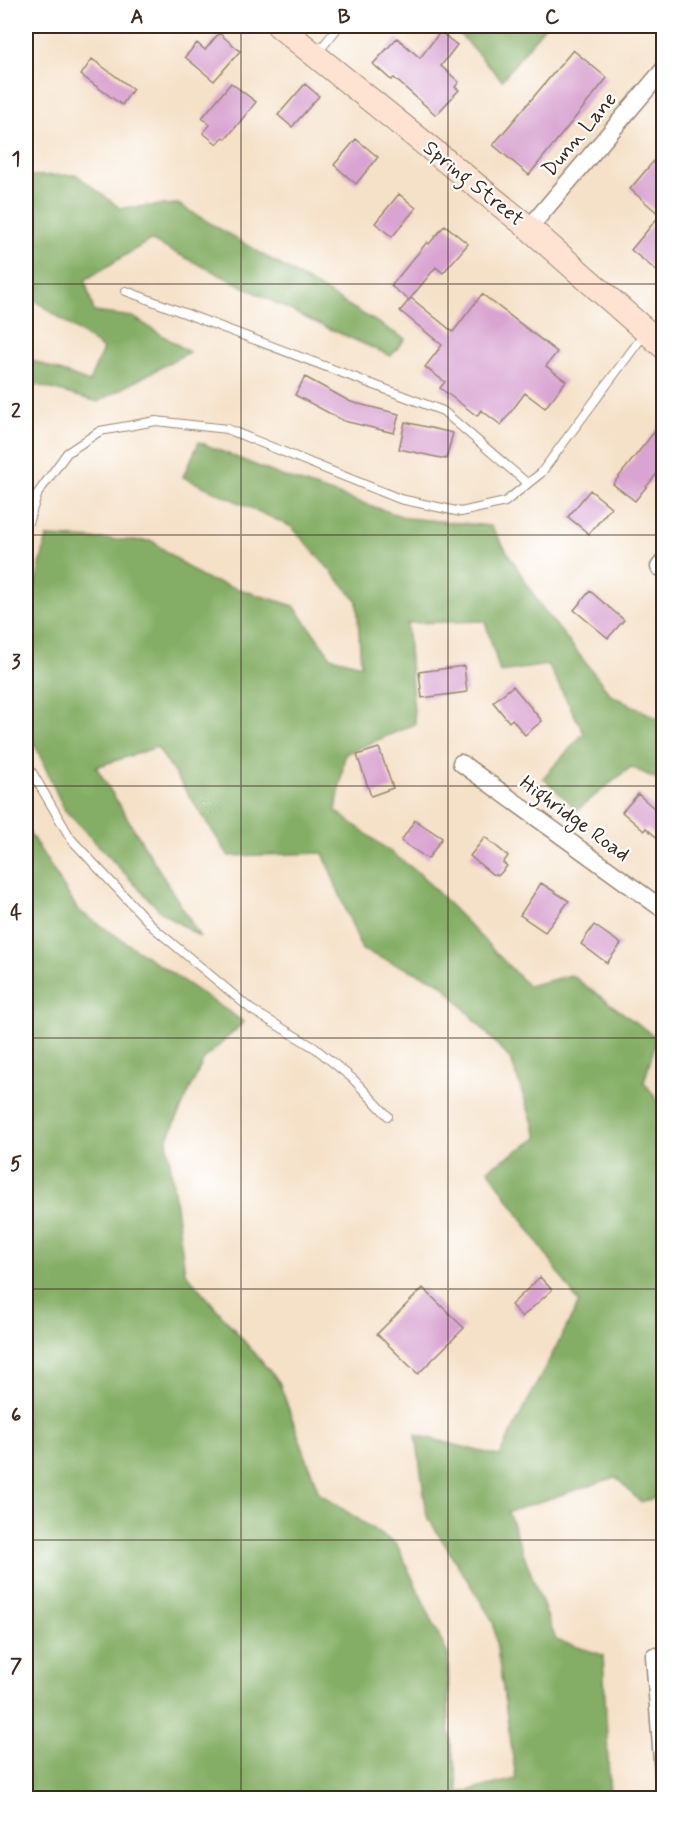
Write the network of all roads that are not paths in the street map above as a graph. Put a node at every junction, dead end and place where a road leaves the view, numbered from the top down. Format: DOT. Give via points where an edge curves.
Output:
graph roads {
  1 [pos="279,26"];
  2 [pos="339,26"];
  3 [pos="315,55"];
  4 [pos="663,69"];
  5 [pos="529,228"];
  6 [pos="126,291"];
  7 [pos="654,340"];
  8 [pos="527,483"];
  9 [pos="26,529"];
  10 [pos="26,762"];
  11 [pos="461,763"];
  12 [pos="663,910"];
  13 [pos="388,1116"];
  14 [pos="654,1656"];
  15 [pos="663,1786"];
  1 -- 3 [label="main road, Spring Street"];
  2 -- 3 [label="lane"];
  3 -- 5 [label="main road, Spring Street"];
  4 -- 5 [label="street, Dunn Lane"];
  5 -- 7 [label="main road, Spring Street"];
  6 -- 8 [label="lane" via="443,411"];
  7 -- 8 [label="lane" via="542,473"];
  8 -- 9 [label="lane" via="505,502 461,512 400,499 227,429 156,421 100,431 67,453 38,493"];
  10 -- 13 [label="lane" via="71,839 154,928 252,1010 315,1048"];
  11 -- 12 [label="street, Highridge Road"];
  14 -- 15 [label="street"];
}
